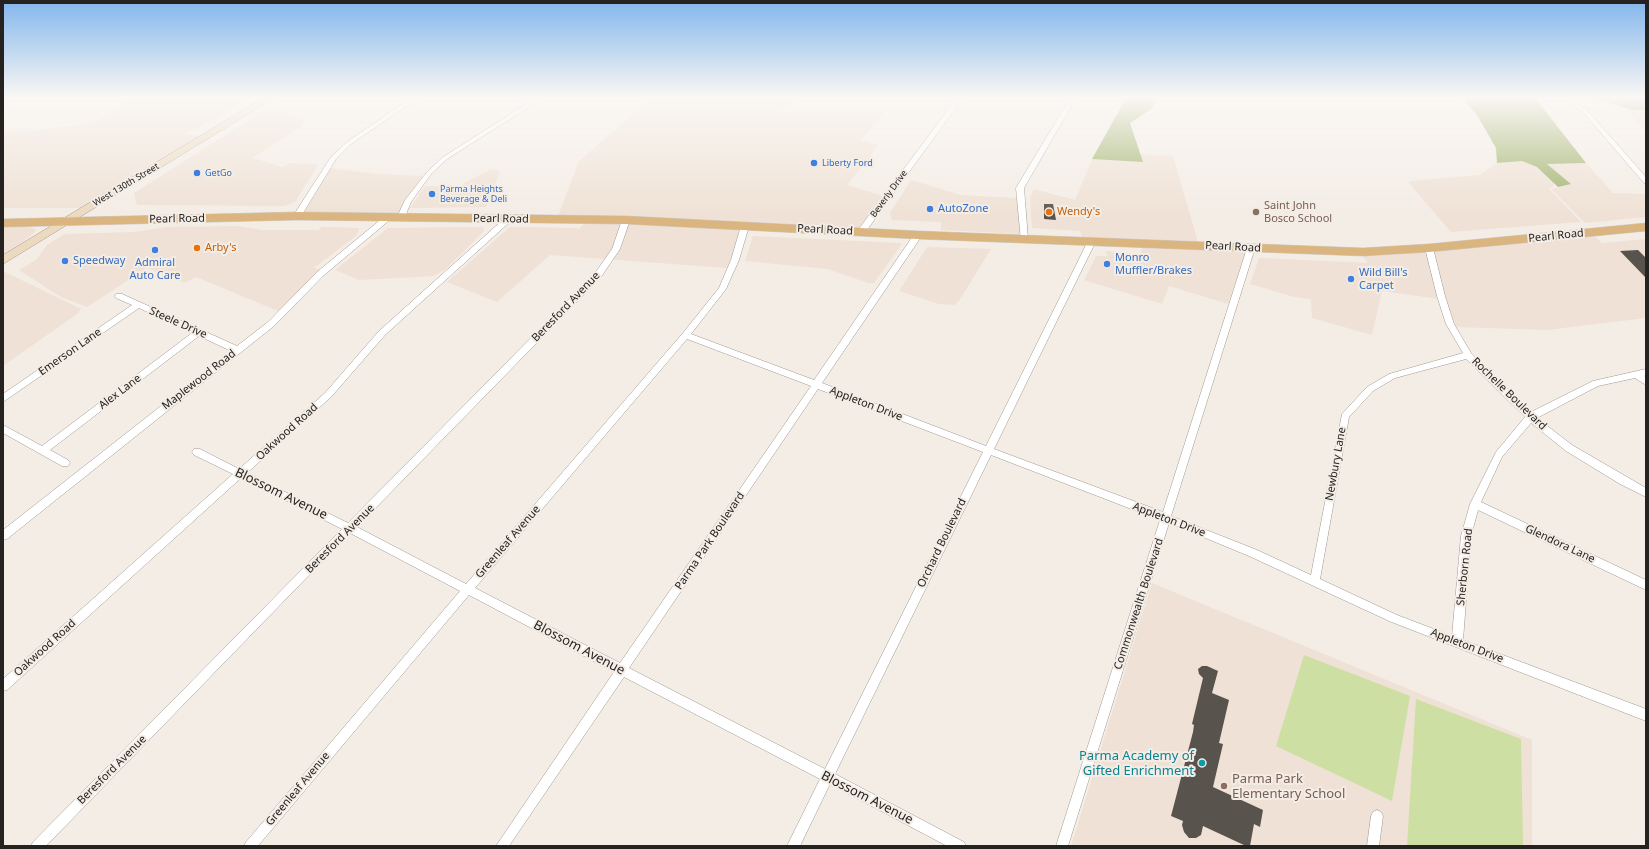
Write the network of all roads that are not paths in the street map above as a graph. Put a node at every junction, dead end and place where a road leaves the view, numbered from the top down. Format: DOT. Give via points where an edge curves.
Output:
graph roads {
  1 [pos="204,138"];
  2 [pos="357,138"];
  3 [pos="477,138"];
  4 [pos="931,138"];
  5 [pos="1050,138"];
  6 [pos="1608,138"];
  7 [pos="1646,180"];
  8 [pos="297,216"];
  9 [pos="401,217"];
  10 [pos="388,218"];
  11 [pos="509,219"];
  12 [pos="626,220"];
  13 [pos="67,221"];
  14 [pos="3,223"];
  15 [pos="745,226"];
  16 [pos="1646,227"];
  17 [pos="861,232"];
  18 [pos="918,235"];
  19 [pos="1024,239"];
  20 [pos="1092,240"];
  21 [pos="1251,248"];
  22 [pos="1429,248"];
  23 [pos="3,260"];
  24 [pos="119,296"];
  25 [pos="138,305"];
  26 [pos="198,332"];
  27 [pos="686,335"];
  28 [pos="238,350"];
  29 [pos="1468,355"];
  30 [pos="1642,373"];
  31 [pos="1646,382"];
  32 [pos="817,385"];
  33 [pos="3,399"];
  34 [pos="1530,417"];
  35 [pos="3,429"];
  36 [pos="988,450"];
  37 [pos="42,451"];
  38 [pos="197,452"];
  39 [pos="65,463"];
  40 [pos="240,474"];
  41 [pos="1646,493"];
  42 [pos="1474,504"];
  43 [pos="1166,518"];
  44 [pos="351,528"];
  45 [pos="3,536"];
  46 [pos="1315,581"];
  47 [pos="1646,585"];
  48 [pos="467,590"];
  49 [pos="1457,643"];
  50 [pos="622,670"];
  51 [pos="3,686"];
  52 [pos="1646,715"];
  53 [pos="827,777"];
  54 [pos="1377,816"];
  55 [pos="37,846"];
  56 [pos="250,846"];
  57 [pos="502,846"];
  58 [pos="793,846"];
  59 [pos="960,846"];
  60 [pos="1062,846"];
  61 [pos="1373,846"];
  1 -- 13 [label="main road, West 130th Street"];
  2 -- 8 [label="street" via="334,158"];
  3 -- 9 [label="street" via="445,158 429,173 408,202"];
  4 -- 17 [label="street, Beverly Drive"];
  5 -- 19 [label="street" via="1020,188"];
  6 -- 7 [label="street"];
  8 -- 10 [label="main road, Pearl Road"];
  8 -- 13 [label="main road, Pearl Road"];
  9 -- 10 [label="main road, Pearl Road"];
  9 -- 11 [label="main road, Pearl Road"];
  10 -- 28 [label="street, Maplewood Road" via="320,274 271,324"];
  11 -- 12 [label="main road, Pearl Road"];
  11 -- 40 [label="street, Oakwood Road" via="382,333 328,395"];
  12 -- 15 [label="main road, Pearl Road"];
  12 -- 44 [label="street, Beresford Avenue" via="616,249 598,275"];
  13 -- 14 [label="main road, Pearl Road"];
  13 -- 23 [label="main road, West 130th Street"];
  15 -- 17 [label="main road, Pearl Road"];
  15 -- 27 [label="street, Greenleaf Avenue" via="735,260 722,289"];
  16 -- 22 [label="main road, Pearl Road"];
  17 -- 18 [label="main road, Pearl Road"];
  18 -- 19 [label="main road, Pearl Road"];
  18 -- 32 [label="street, Parma Park Boulevard"];
  19 -- 20 [label="main road, Pearl Road"];
  20 -- 21 [label="main road, Pearl Road"];
  20 -- 36 [label="street, Orchard Boulevard"];
  21 -- 22 [label="main road, Pearl Road" via="1363,252"];
  21 -- 43 [label="street, Commonwealth Boulevard"];
  22 -- 29 [label="street, Rochelle Boulevard" via="1450,324"];
  24 -- 25 [label="street, Steele Drive"];
  25 -- 26 [label="street, Steele Drive"];
  25 -- 33 [label="street, Emerson Lane"];
  26 -- 28 [label="street, Steele Drive"];
  26 -- 37 [label="street, Alex Lane"];
  27 -- 32 [label="street, Appleton Drive"];
  27 -- 48 [label="street, Greenleaf Avenue"];
  28 -- 45 [label="street, Maplewood Road"];
  29 -- 34 [label="street, Rochelle Boulevard"];
  29 -- 46 [label="street, Newbury Lane" via="1392,376 1370,389 1345,416"];
  30 -- 31 [label="street"];
  30 -- 34 [label="street, Sherborn Road" via="1596,383"];
  32 -- 36 [label="street, Appleton Drive"];
  32 -- 50 [label="street, Parma Park Boulevard"];
  34 -- 41 [label="street, Rochelle Boulevard" via="1569,448"];
  34 -- 42 [label="street, Sherborn Road" via="1499,455"];
  35 -- 37 [label="street"];
  36 -- 43 [label="street, Appleton Drive"];
  36 -- 53 [label="street, Orchard Boulevard"];
  37 -- 39 [label="street"];
  38 -- 40 [label="street, Blossom Avenue"];
  40 -- 44 [label="street, Blossom Avenue"];
  40 -- 51 [label="street, Oakwood Road"];
  42 -- 47 [label="street, Glendora Lane"];
  42 -- 49 [label="street, Sherborn Road" via="1466,536"];
  43 -- 46 [label="street, Appleton Drive"];
  43 -- 60 [label="street, Commonwealth Boulevard"];
  44 -- 48 [label="street, Blossom Avenue"];
  44 -- 55 [label="street, Beresford Avenue"];
  46 -- 49 [label="street, Appleton Drive" via="1394,618"];
  48 -- 50 [label="street, Blossom Avenue"];
  48 -- 56 [label="street, Greenleaf Avenue"];
  49 -- 52 [label="street, Appleton Drive"];
  50 -- 53 [label="street, Blossom Avenue"];
  50 -- 57 [label="street, Parma Park Boulevard"];
  53 -- 58 [label="street, Orchard Boulevard"];
  53 -- 59 [label="street, Blossom Avenue"];
  54 -- 61 [label="street"];
}
